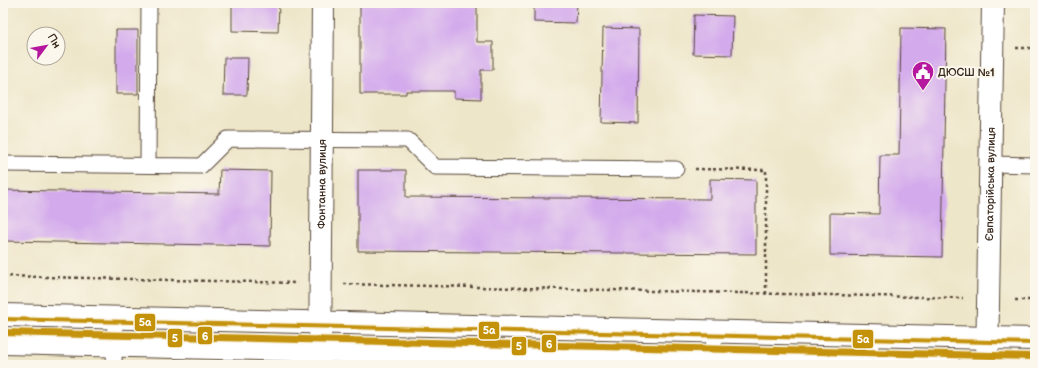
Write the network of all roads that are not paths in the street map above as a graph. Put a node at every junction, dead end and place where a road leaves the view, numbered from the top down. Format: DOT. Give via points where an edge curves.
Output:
graph roads {
  1 [pos="149,3"];
  2 [pos="323,3"];
  3 [pos="993,3"];
  4 [pos="322,140"];
  5 [pos="3,164"];
  6 [pos="991,164"];
  7 [pos="148,165"];
  8 [pos="1035,165"];
  9 [pos="676,169"];
  10 [pos="3,315"];
  11 [pos="115,318"];
  12 [pos="320,323"];
  13 [pos="714,332"];
  14 [pos="872,336"];
  15 [pos="988,338"];
  16 [pos="1035,339"];
  17 [pos="3,343"];
  18 [pos="115,355"];
  19 [pos="320,358"];
  20 [pos="713,362"];
  21 [pos="871,364"];
  22 [pos="949,365"];
  23 [pos="987,365"];
  1 -- 7 [label="lane"];
  2 -- 4 [label="main road, Фонтанна вулиця"];
  3 -- 6 [label="main road, Євпаторійська вулиця"];
  4 -- 7 [label="lane" via="228,139 201,166"];
  4 -- 9 [label="lane" via="408,140 435,167"];
  4 -- 12 [label="main road, Фонтанна вулиця"];
  5 -- 7 [label="lane"];
  6 -- 8 [label="lane"];
  6 -- 15 [label="main road, Євпаторійська вулиця"];
  10 -- 11 [label="main road"];
  11 -- 12 [label="main road"];
  11 -- 18 [label="lane"];
  12 -- 13 [label="main road"];
  12 -- 19 [label="main road, Фонтанна вулиця"];
  13 -- 14 [label="main road"];
  13 -- 20 [label="lane"];
  14 -- 15 [label="main road"];
  14 -- 21 [label="lane"];
  15 -- 16 [label="main road"];
  15 -- 23 [label="main road, Євпаторійська вулиця"];
  17 -- 18 [label="main road"];
  18 -- 19 [label="main road"];
  19 -- 20 [label="main road"];
  20 -- 21 [label="main road"];
  21 -- 22 [label="main road"];
}
